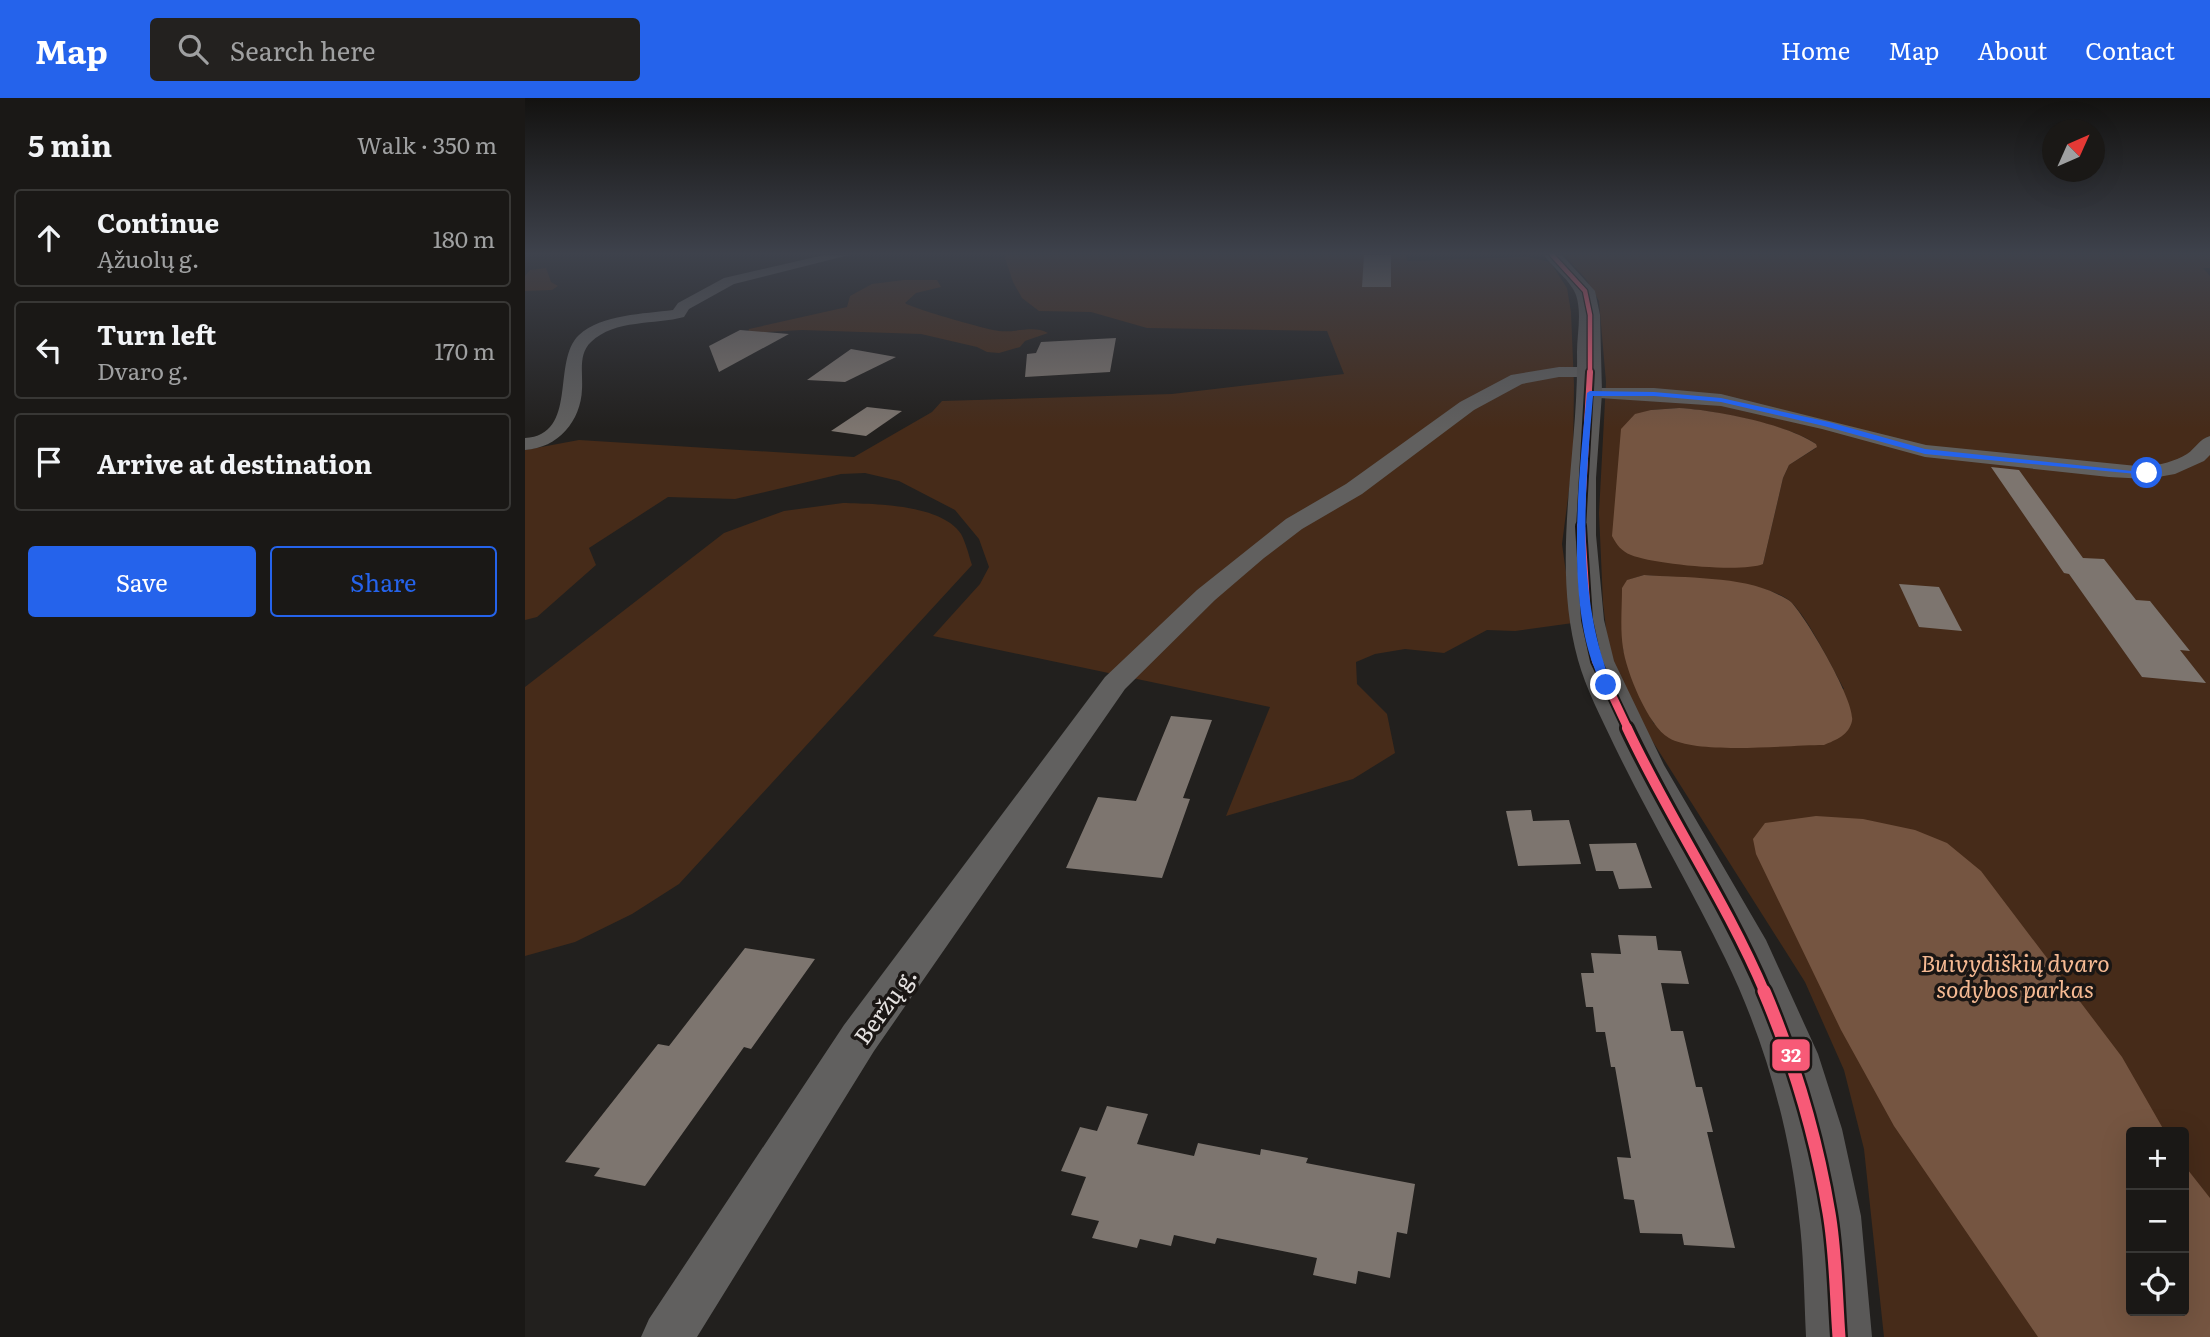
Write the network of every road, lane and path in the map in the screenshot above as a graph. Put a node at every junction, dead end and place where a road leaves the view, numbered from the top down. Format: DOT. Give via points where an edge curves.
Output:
graph roads {
  1 [pos="680,313"];
  2 [pos="1590,313"];
  3 [pos="1590,383"];
  4 [pos="2210,442"];
  5 [pos="529,444"];
  6 [pos="667,1337"];
  7 [pos="1839,1337"];
  1 -- 5 [label="street" via="587,335 573,355 572,398 564,419 551,435"];
  2 -- 3 [label="main road"];
  3 -- 4 [label="street, Beržų g." via="1721,400 1925,451 2109,471 2147,473 2175,468 2197,457"];
  3 -- 6 [label="street, Beržų g." via="1559,372 1517,379 1467,406 1354,489 1294,523 1206,595 1115,683 859,1038"];
  3 -- 7 [label="main road" via="1581,535 1587,620 1597,661 1644,765 1748,955 1791,1054 1831,1216"];
}
